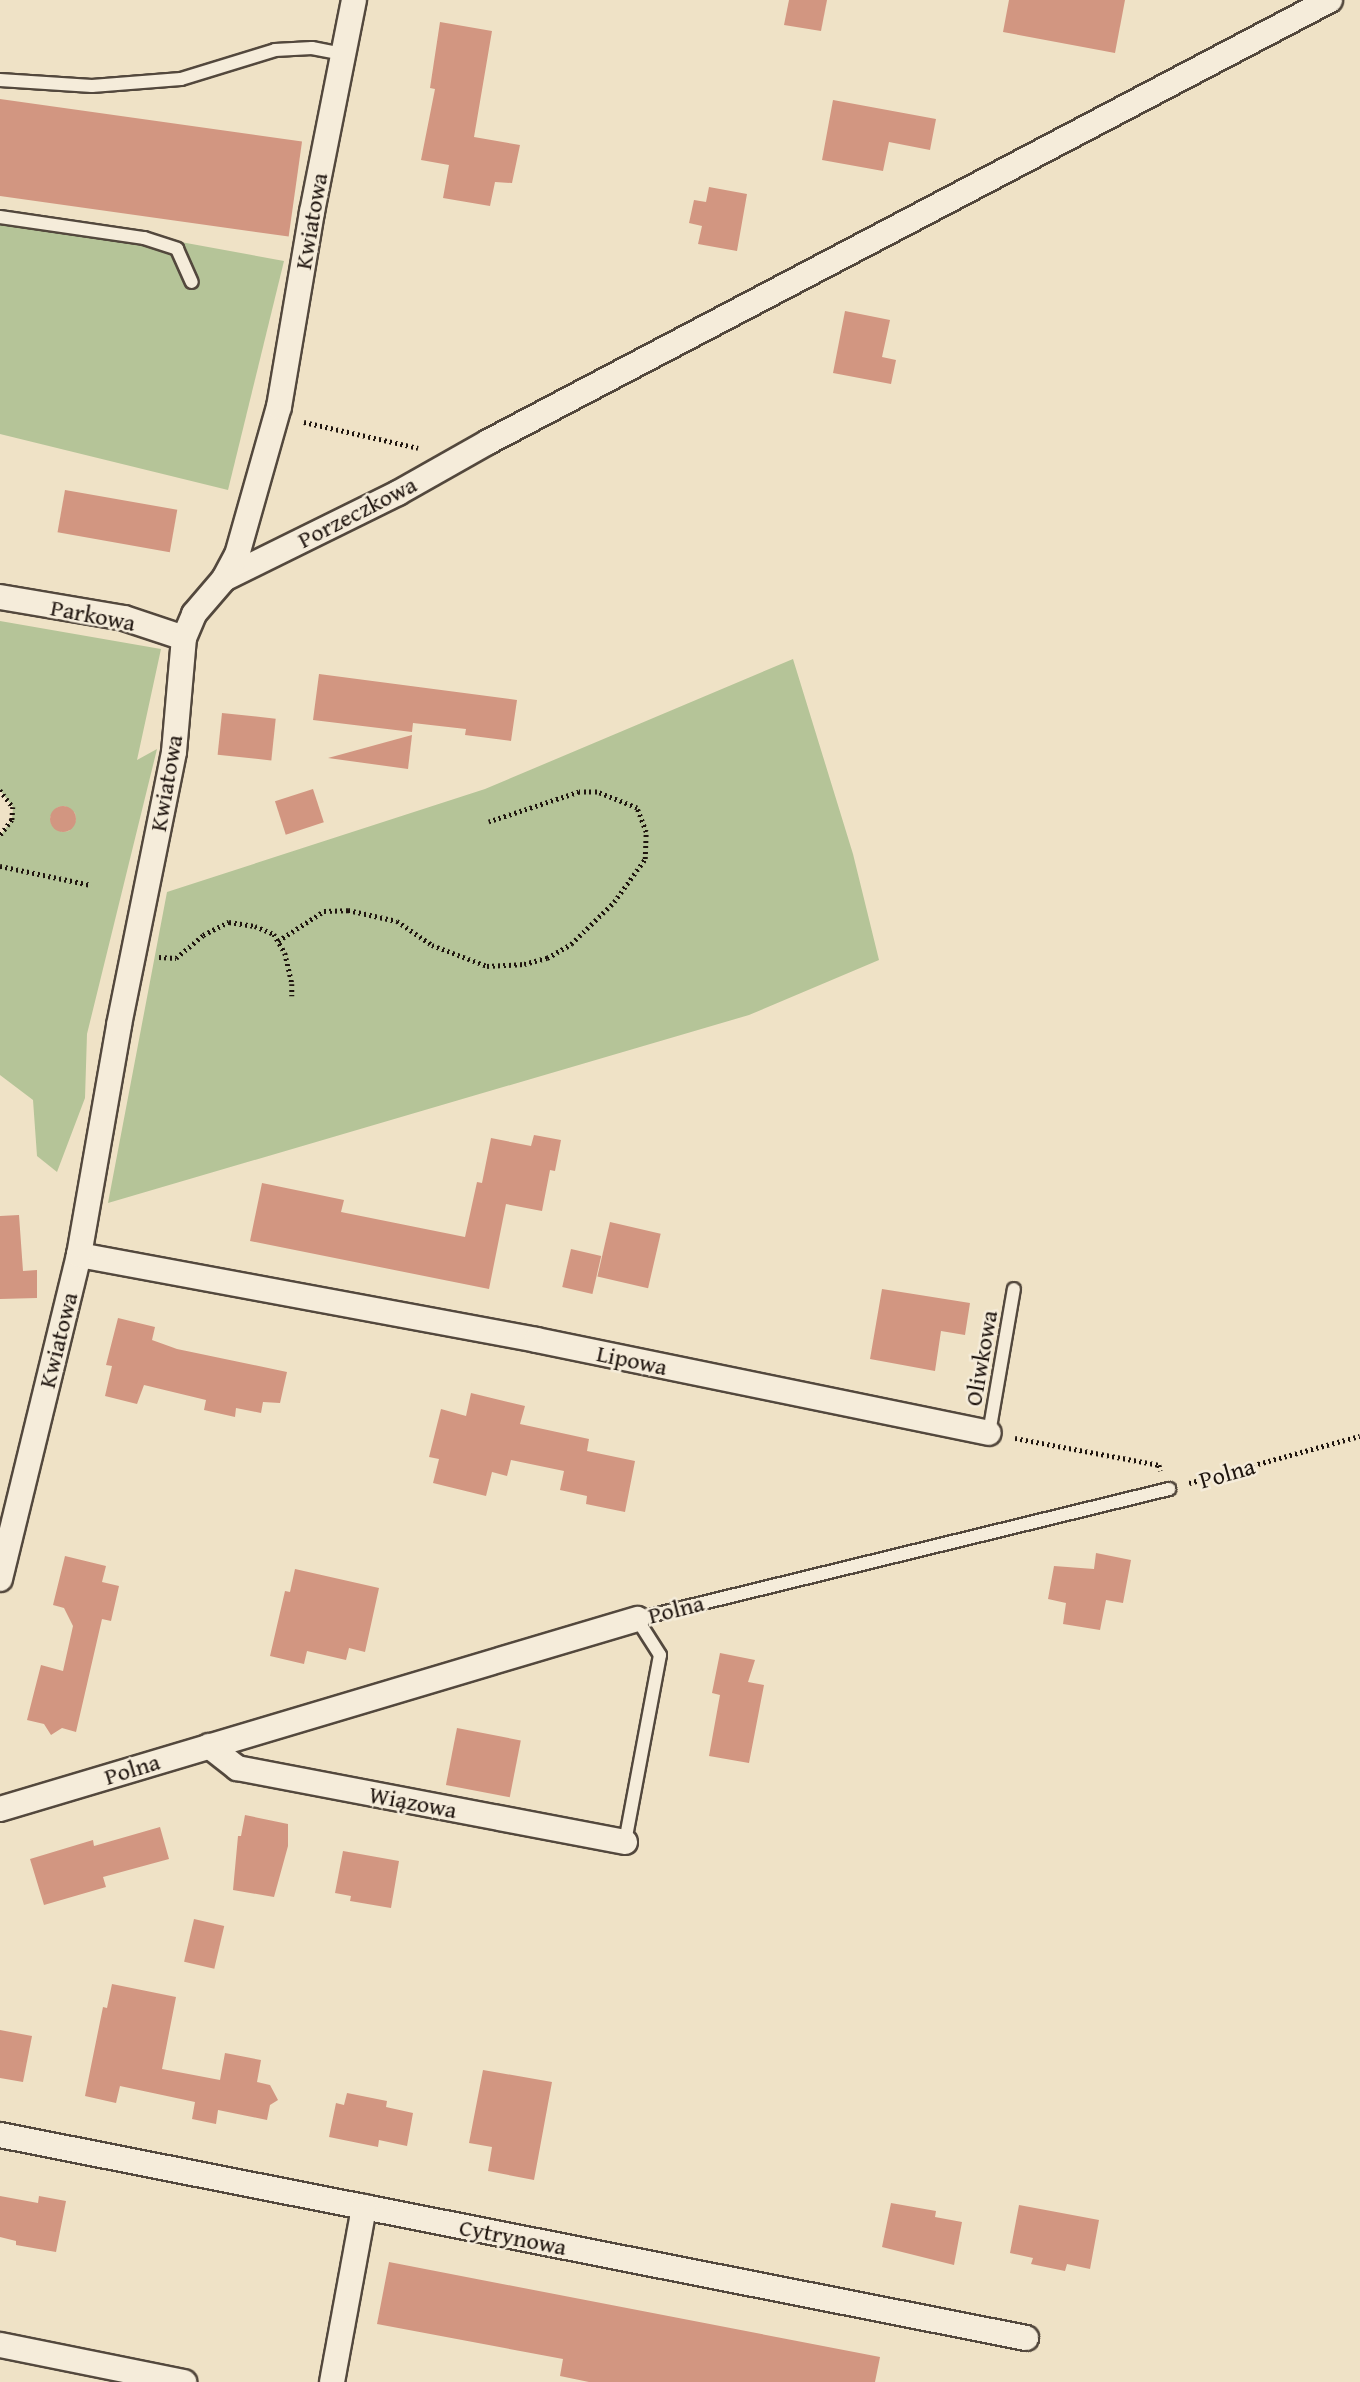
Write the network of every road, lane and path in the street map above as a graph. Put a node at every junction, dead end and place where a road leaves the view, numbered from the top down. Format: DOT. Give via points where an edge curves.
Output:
graph roads {
  1 [pos="354,0"];
  2 [pos="1330,0"];
  3 [pos="343,54"];
  4 [pos="0,80"];
  5 [pos="0,217"];
  6 [pos="192,282"];
  7 [pos="276,416"];
  8 [pos="460,458"];
  9 [pos="224,579"];
  10 [pos="0,597"];
  11 [pos="184,638"];
  12 [pos="0,790"];
  13 [pos="489,822"];
  14 [pos="0,836"];
  15 [pos="0,866"];
  16 [pos="91,885"];
  17 [pos="278,941"];
  18 [pos="134,952"];
  19 [pos="292,996"];
  20 [pos="79,1255"];
  21 [pos="1014,1290"];
  22 [pos="989,1433"];
  23 [pos="1360,1436"];
  24 [pos="1169,1489"];
  25 [pos="0,1579"];
  26 [pos="637,1619"];
  27 [pos="209,1746"];
  28 [pos="0,1809"];
  29 [pos="625,1842"];
  30 [pos="0,2135"];
  31 [pos="365,2207"];
  32 [pos="1026,2338"];
  33 [pos="0,2345"];
  34 [pos="184,2382"];
  35 [pos="331,2382"];
  1 -- 3 [label="street, Kwiatowa"];
  2 -- 8 [label="street, Porzeczkowa"];
  3 -- 4 [label="lane" via="312,48 275,50 181,79 92,86"];
  3 -- 7 [label="street, Kwiatowa"];
  5 -- 6 [label="lane" via="144,238 177,249"];
  7 -- 8 [label="path"];
  7 -- 9 [label="street, Kwiatowa" via="237,555"];
  8 -- 9 [label="street, Porzeczkowa"];
  9 -- 11 [label="street, Kwiatowa" via="194,614"];
  10 -- 11 [label="street, Parkowa" via="124,618"];
  11 -- 18 [label="street, Kwiatowa" via="174,752"];
  12 -- 14 [label="path" via="13,807 12,820"];
  13 -- 17 [label="path" via="579,792 597,792 637,808 646,832 645,859 614,902 570,944 547,958 524,964 487,966 432,945 397,921 348,910 324,911"];
  15 -- 16 [label="path"];
  17 -- 18 [label="path" via="274,934 256,926 229,922 203,935 176,958"];
  17 -- 19 [label="path" via="290,973"];
  18 -- 20 [label="street, Kwiatowa"];
  20 -- 22 [label="street, Lipowa" via="522,1338"];
  20 -- 25 [label="street, Kwiatowa"];
  21 -- 22 [label="lane, Oliwkowa"];
  22 -- 24 [label="path" via="1158,1465"];
  23 -- 24 [label="path, Polna"];
  24 -- 26 [label="lane, Polna"];
  26 -- 27 [label="street, Polna"];
  26 -- 29 [label="lane" via="660,1656"];
  27 -- 28 [label="street, Polna"];
  27 -- 29 [label="street, Wiązowa" via="237,1768"];
  30 -- 31 [label="street, Cytrynowa"];
  31 -- 32 [label="street, Cytrynowa"];
  31 -- 35 [label="street"];
  33 -- 34 [label="street"];
}
